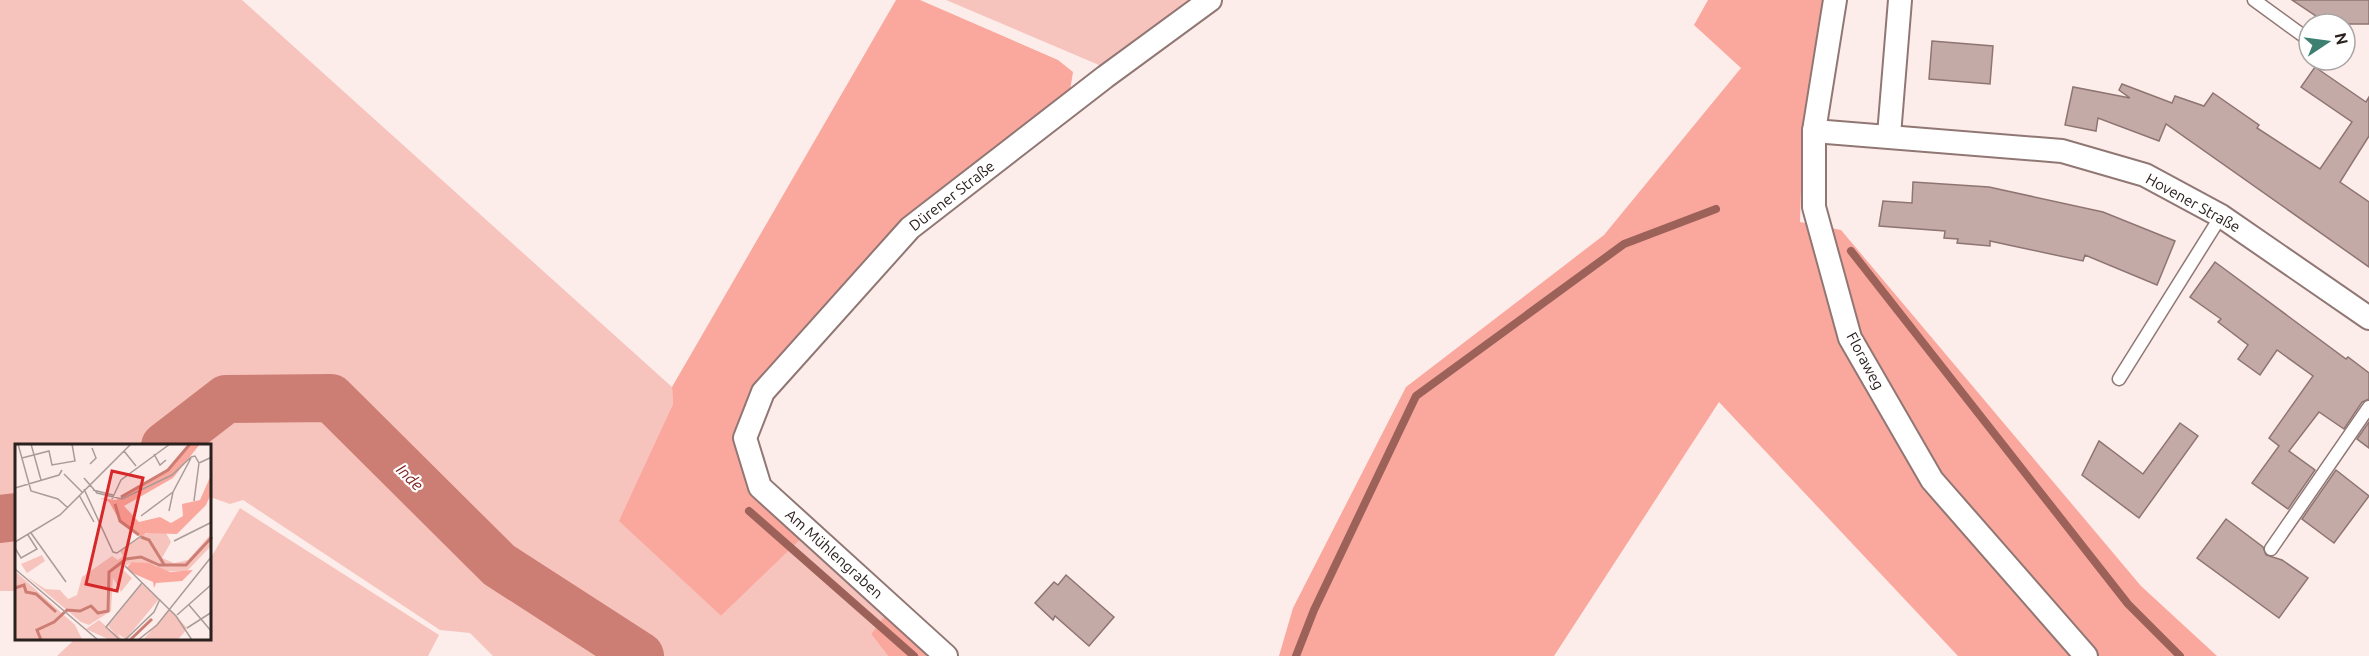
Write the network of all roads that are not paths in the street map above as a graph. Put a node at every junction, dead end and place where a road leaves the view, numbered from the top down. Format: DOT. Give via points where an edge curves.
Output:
graph roads {
  1 [pos="1210,0"];
  2 [pos="1835,0"];
  3 [pos="1900,0"];
  4 [pos="2254,0"];
  5 [pos="2297,31"];
  6 [pos="1814,130"];
  7 [pos="1889,135"];
  8 [pos="2222,216"];
  9 [pos="2369,318"];
  10 [pos="2119,378"];
  11 [pos="2369,407"];
  12 [pos="745,438"];
  13 [pos="2271,549"];
  14 [pos="946,656"];
  15 [pos="2086,656"];
  1 -- 12 [label="street, Dürener Straße" via="910,228 763,392"];
  2 -- 6 [label="street, Floraweg"];
  3 -- 7 [label="street"];
  4 -- 5 [label="lane"];
  6 -- 7 [label="street, Hovener Straße"];
  6 -- 15 [label="street, Floraweg" via="1814,207 1850,338 1932,480"];
  7 -- 8 [label="street, Hovener Straße" via="2062,151 2145,175"];
  8 -- 9 [label="street, Hovener Straße"];
  8 -- 10 [label="lane"];
  11 -- 13 [label="lane"];
  12 -- 14 [label="street, Am Mühlengraben" via="760,487"];
}
